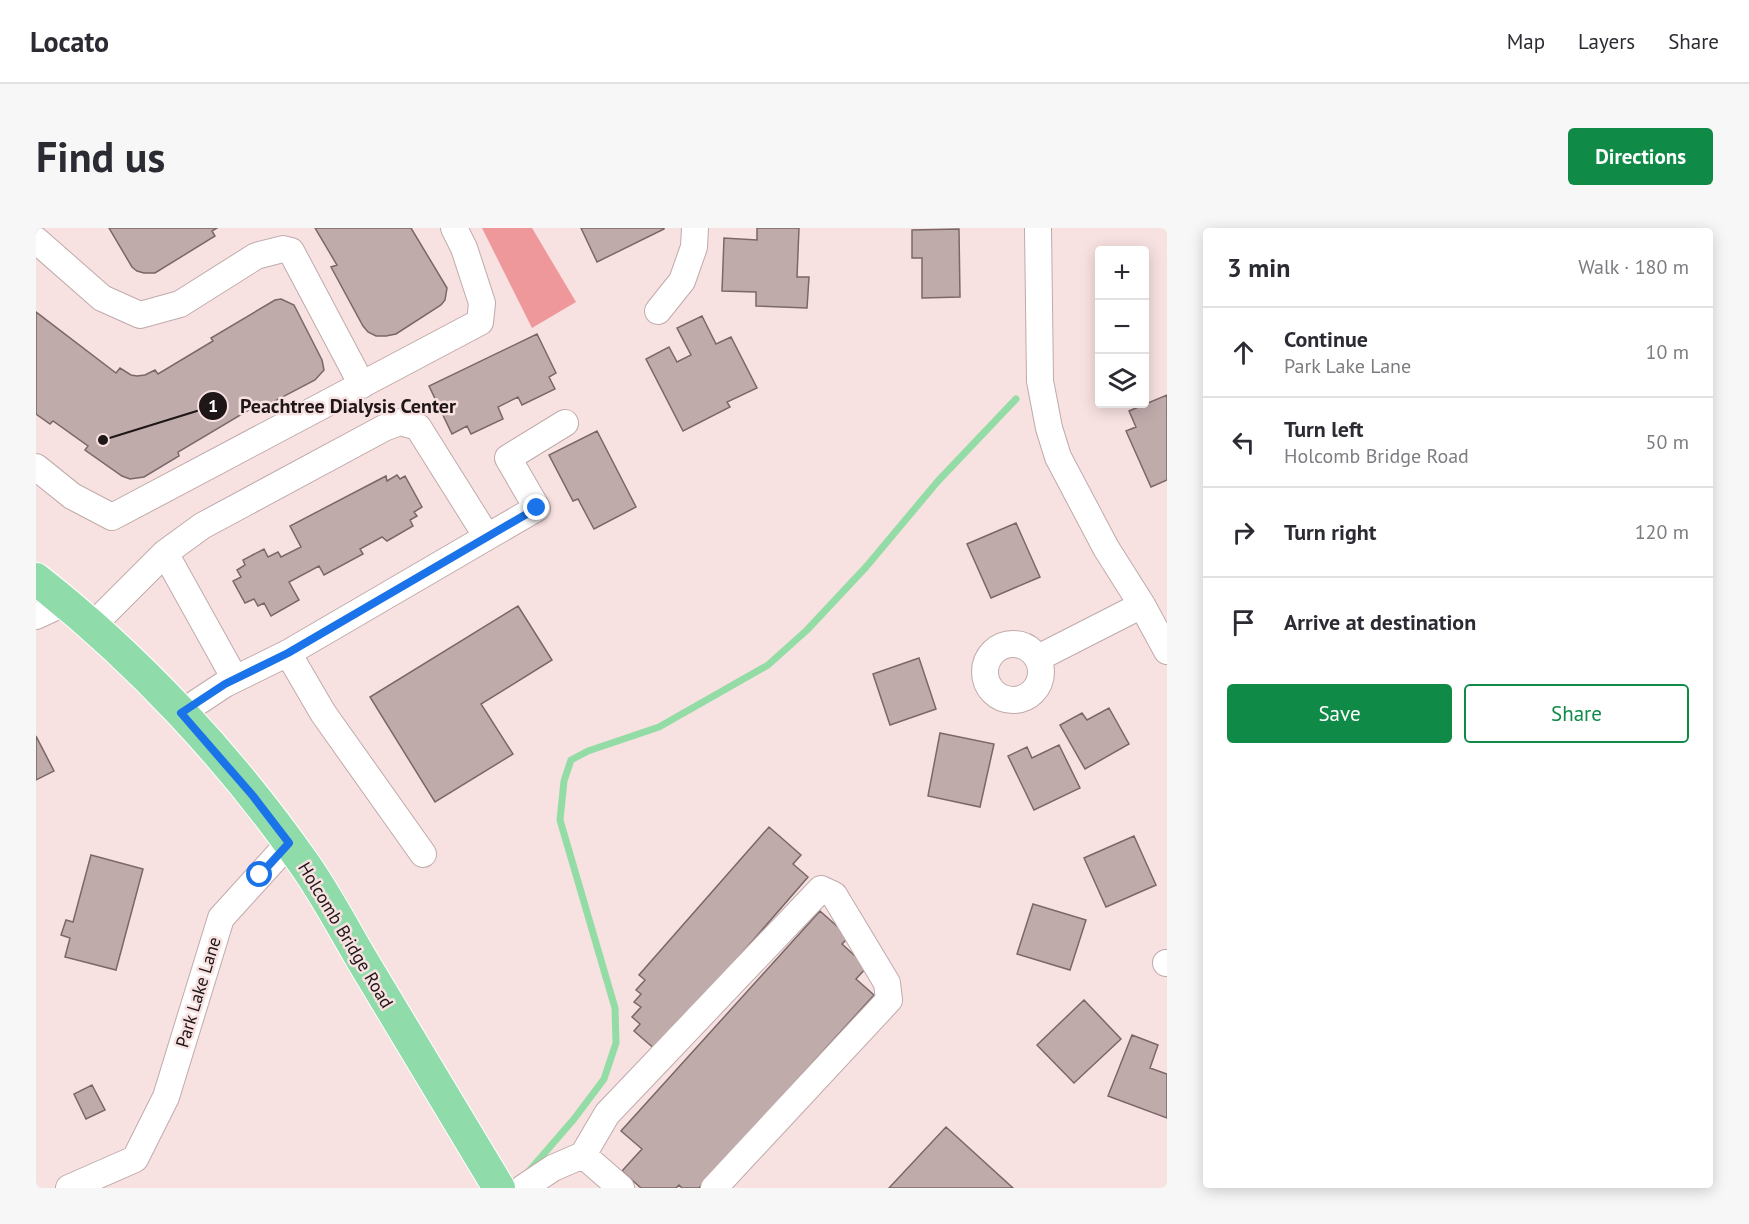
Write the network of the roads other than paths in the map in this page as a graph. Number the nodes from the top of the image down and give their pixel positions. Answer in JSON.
{"nodes":[{"id":1,"x":454,"y":228,"type":"edge"},
{"id":2,"x":695,"y":228,"type":"edge"},
{"id":3,"x":1038,"y":228,"type":"edge"},
{"id":4,"x":36,"y":240,"type":"edge"},
{"id":5,"x":658,"y":311,"type":"dead end"},
{"id":6,"x":362,"y":385,"type":"junction"},
{"id":7,"x":565,"y":423,"type":"dead end"},
{"id":8,"x":36,"y":467,"type":"edge"},
{"id":9,"x":488,"y":537,"type":"junction"},
{"id":10,"x":165,"y":554,"type":"junction"},
{"id":11,"x":36,"y":579,"type":"edge"},
{"id":12,"x":66,"y":602,"type":"junction"},
{"id":13,"x":1142,"y":605,"type":"junction"},
{"id":14,"x":36,"y":615,"type":"edge"},
{"id":15,"x":92,"y":626,"type":"junction"},
{"id":16,"x":1167,"y":651,"type":"edge"},
{"id":17,"x":288,"y":653,"type":"junction"},
{"id":18,"x":1038,"y":658,"type":"dead end"},
{"id":19,"x":236,"y":679,"type":"junction"},
{"id":20,"x":181,"y":713,"type":"junction"},
{"id":21,"x":289,"y":843,"type":"junction"},
{"id":22,"x":423,"y":854,"type":"dead end"},
{"id":23,"x":584,"y":1155,"type":"junction"},
{"id":24,"x":69,"y":1188,"type":"edge"},
{"id":25,"x":498,"y":1188,"type":"edge"},
{"id":26,"x":523,"y":1188,"type":"edge"},
{"id":27,"x":621,"y":1188,"type":"edge"},
{"id":28,"x":714,"y":1188,"type":"edge"}],
"edges":[{"from":1,"to":6,"type":"street"},
{"from":2,"to":5,"type":"street"},
{"from":3,"to":13,"type":"street"},
{"from":4,"to":6,"type":"street"},
{"from":6,"to":8,"type":"street"},
{"from":7,"to":9,"type":"street"},
{"from":9,"to":10,"type":"street"},
{"from":9,"to":17,"type":"street"},
{"from":10,"to":15,"type":"street"},
{"from":10,"to":19,"type":"street"},
{"from":11,"to":12,"type":"main road","name":"Holcomb Bridge Road"},
{"from":12,"to":14,"type":"street"},
{"from":12,"to":15,"type":"main road","name":"Holcomb Bridge Road"},
{"from":13,"to":16,"type":"street"},
{"from":13,"to":18,"type":"street"},
{"from":15,"to":20,"type":"main road","name":"Holcomb Bridge Road"},
{"from":17,"to":19,"type":"street"},
{"from":17,"to":22,"type":"street"},
{"from":19,"to":20,"type":"street"},
{"from":20,"to":21,"type":"main road","name":"Holcomb Bridge Road"},
{"from":21,"to":24,"type":"street","name":"Park Lake Lane"},
{"from":21,"to":25,"type":"main road","name":"Holcomb Bridge Road"},
{"from":23,"to":26,"type":"street"},
{"from":23,"to":27,"type":"street"},
{"from":23,"to":28,"type":"street"}]}
